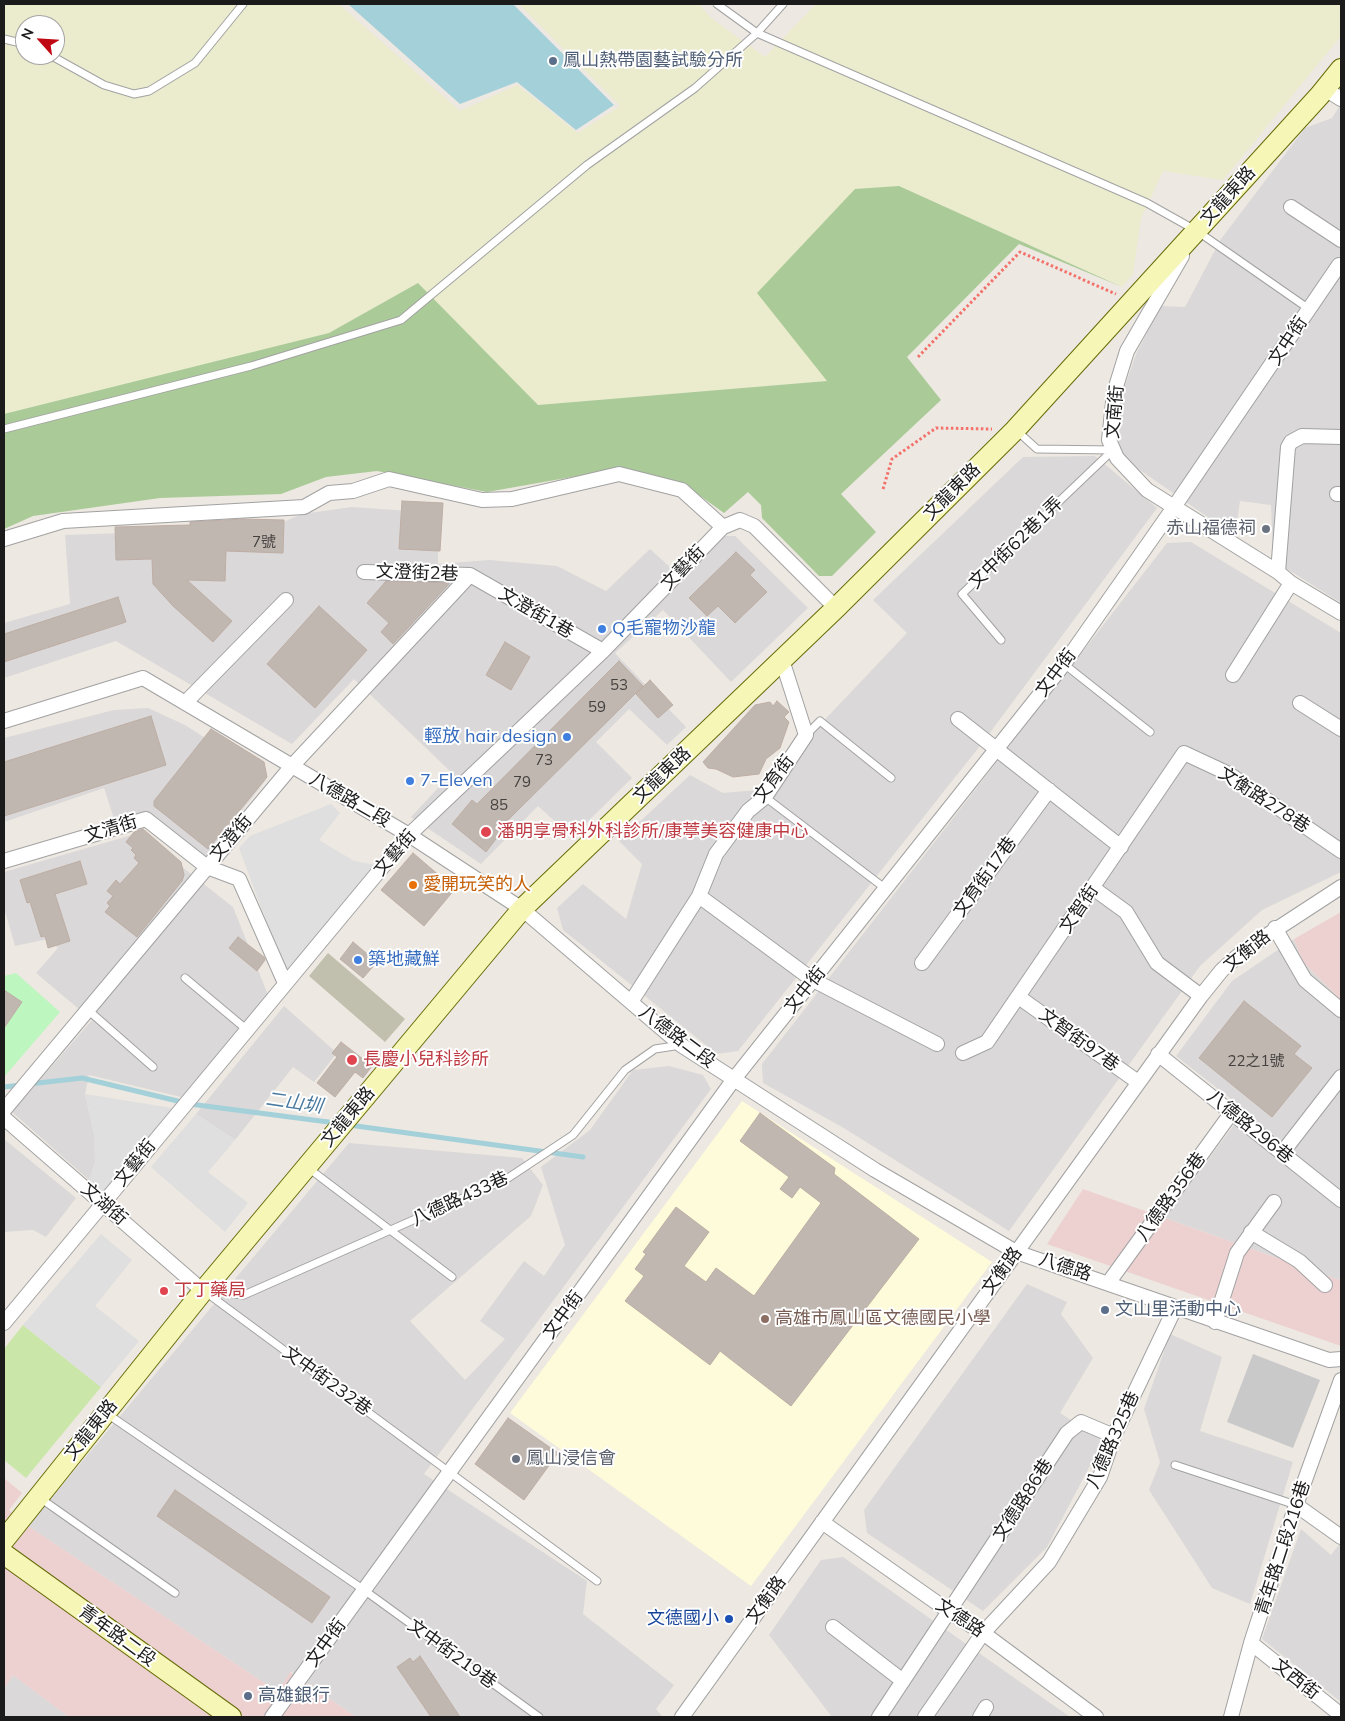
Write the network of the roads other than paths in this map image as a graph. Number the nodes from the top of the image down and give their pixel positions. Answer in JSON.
{"nodes":[{"id":1,"x":243,"y":4,"type":"edge"},
{"id":2,"x":717,"y":4,"type":"edge"},
{"id":3,"x":783,"y":4,"type":"edge"},
{"id":4,"x":757,"y":33,"type":"junction"},
{"id":5,"x":65,"y":63,"type":"edge"},
{"id":6,"x":1341,"y":69,"type":"edge"},
{"id":7,"x":1333,"y":94,"type":"edge"},
{"id":8,"x":1290,"y":207,"type":"dead end"},
{"id":9,"x":1196,"y":231,"type":"junction"},
{"id":10,"x":1341,"y":240,"type":"edge"},
{"id":11,"x":1340,"y":263,"type":"edge"},
{"id":12,"x":1309,"y":309,"type":"junction"},
{"id":13,"x":4,"y":429,"type":"edge"},
{"id":14,"x":1015,"y":430,"type":"junction"},
{"id":15,"x":1341,"y":437,"type":"edge"},
{"id":16,"x":1114,"y":450,"type":"junction"},
{"id":17,"x":1174,"y":508,"type":"junction"},
{"id":18,"x":723,"y":527,"type":"junction"},
{"id":19,"x":4,"y":539,"type":"edge"},
{"id":20,"x":364,"y":572,"type":"dead end"},
{"id":21,"x":1278,"y":572,"type":"junction"},
{"id":22,"x":470,"y":575,"type":"junction"},
{"id":23,"x":1291,"y":584,"type":"junction"},
{"id":24,"x":286,"y":600,"type":"dead end"},
{"id":25,"x":836,"y":608,"type":"junction"},
{"id":26,"x":1341,"y":613,"type":"edge"},
{"id":27,"x":1001,"y":640,"type":"dead end"},
{"id":28,"x":603,"y":652,"type":"junction"},
{"id":29,"x":782,"y":660,"type":"junction"},
{"id":30,"x":1064,"y":664,"type":"junction"},
{"id":31,"x":1233,"y":675,"type":"dead end"},
{"id":32,"x":185,"y":703,"type":"junction"},
{"id":33,"x":1300,"y":703,"type":"dead end"},
{"id":34,"x":958,"y":720,"type":"dead end"},
{"id":35,"x":4,"y":721,"type":"edge"},
{"id":36,"x":1341,"y":729,"type":"edge"},
{"id":37,"x":1150,"y":732,"type":"dead end"},
{"id":38,"x":806,"y":735,"type":"junction"},
{"id":39,"x":997,"y":749,"type":"junction"},
{"id":40,"x":1184,"y":753,"type":"joint"},
{"id":41,"x":292,"y":766,"type":"junction"},
{"id":42,"x":891,"y":778,"type":"dead end"},
{"id":43,"x":1049,"y":790,"type":"junction"},
{"id":44,"x":765,"y":796,"type":"junction"},
{"id":45,"x":409,"y":835,"type":"junction"},
{"id":46,"x":1121,"y":847,"type":"junction"},
{"id":47,"x":1341,"y":851,"type":"edge"},
{"id":48,"x":4,"y":861,"type":"edge"},
{"id":49,"x":207,"y":867,"type":"junction"},
{"id":50,"x":1341,"y":887,"type":"edge"},
{"id":51,"x":886,"y":888,"type":"junction"},
{"id":52,"x":1093,"y":888,"type":"junction"},
{"id":53,"x":698,"y":896,"type":"junction"},
{"id":54,"x":522,"y":909,"type":"junction"},
{"id":55,"x":1275,"y":928,"type":"junction"},
{"id":56,"x":922,"y":963,"type":"dead end"},
{"id":57,"x":185,"y":978,"type":"dead end"},
{"id":58,"x":813,"y":980,"type":"junction"},
{"id":59,"x":285,"y":983,"type":"junction"},
{"id":60,"x":1201,"y":996,"type":"junction"},
{"id":61,"x":1020,"y":998,"type":"junction"},
{"id":62,"x":631,"y":1002,"type":"junction"},
{"id":63,"x":88,"y":1010,"type":"junction"},
{"id":64,"x":1341,"y":1010,"type":"edge"},
{"id":65,"x":246,"y":1029,"type":"junction"},
{"id":66,"x":937,"y":1044,"type":"dead end"},
{"id":67,"x":681,"y":1045,"type":"junction"},
{"id":68,"x":963,"y":1054,"type":"dead end"},
{"id":69,"x":1158,"y":1054,"type":"junction"},
{"id":70,"x":153,"y":1067,"type":"dead end"},
{"id":71,"x":1341,"y":1077,"type":"edge"},
{"id":72,"x":734,"y":1079,"type":"junction"},
{"id":73,"x":1138,"y":1082,"type":"junction"},
{"id":74,"x":4,"y":1110,"type":"edge"},
{"id":75,"x":1232,"y":1112,"type":"junction"},
{"id":76,"x":4,"y":1118,"type":"edge"},
{"id":77,"x":1282,"y":1152,"type":"junction"},
{"id":78,"x":307,"y":1167,"type":"junction"},
{"id":79,"x":1341,"y":1200,"type":"edge"},
{"id":80,"x":1274,"y":1202,"type":"dead end"},
{"id":81,"x":103,"y":1203,"type":"junction"},
{"id":82,"x":391,"y":1230,"type":"junction"},
{"id":83,"x":1251,"y":1232,"type":"junction"},
{"id":84,"x":1016,"y":1252,"type":"junction"},
{"id":85,"x":452,"y":1276,"type":"dead end"},
{"id":86,"x":1109,"y":1282,"type":"junction"},
{"id":87,"x":1325,"y":1285,"type":"dead end"},
{"id":88,"x":204,"y":1291,"type":"junction"},
{"id":89,"x":1175,"y":1308,"type":"junction"},
{"id":90,"x":4,"y":1322,"type":"edge"},
{"id":91,"x":1215,"y":1322,"type":"junction"},
{"id":92,"x":1341,"y":1359,"type":"edge"},
{"id":93,"x":1341,"y":1380,"type":"edge"},
{"id":94,"x":106,"y":1413,"type":"junction"},
{"id":95,"x":1114,"y":1436,"type":"junction"},
{"id":96,"x":1175,"y":1465,"type":"dead end"},
{"id":97,"x":450,"y":1471,"type":"junction"},
{"id":98,"x":38,"y":1497,"type":"junction"},
{"id":99,"x":1296,"y":1505,"type":"junction"},
{"id":100,"x":822,"y":1522,"type":"junction"},
{"id":101,"x":1341,"y":1537,"type":"edge"},
{"id":102,"x":4,"y":1540,"type":"edge"},
{"id":103,"x":4,"y":1554,"type":"edge"},
{"id":104,"x":598,"y":1581,"type":"dead end"},
{"id":105,"x":364,"y":1590,"type":"junction"},
{"id":106,"x":175,"y":1593,"type":"dead end"},
{"id":107,"x":950,"y":1612,"type":"junction"},
{"id":108,"x":833,"y":1626,"type":"dead end"},
{"id":109,"x":983,"y":1633,"type":"junction"},
{"id":110,"x":1251,"y":1643,"type":"junction"},
{"id":111,"x":903,"y":1681,"type":"junction"},
{"id":112,"x":1341,"y":1715,"type":"edge"},
{"id":113,"x":1091,"y":1716,"type":"edge"},
{"id":114,"x":231,"y":1717,"type":"edge"},
{"id":115,"x":272,"y":1717,"type":"edge"},
{"id":116,"x":540,"y":1717,"type":"edge"},
{"id":117,"x":682,"y":1717,"type":"edge"},
{"id":118,"x":878,"y":1717,"type":"edge"},
{"id":119,"x":925,"y":1717,"type":"edge"},
{"id":120,"x":1231,"y":1717,"type":"edge"}],
"edges":[{"from":1,"to":5,"type":"lane"},
{"from":2,"to":4,"type":"lane"},
{"from":3,"to":4,"type":"lane"},
{"from":4,"to":9,"type":"lane"},
{"from":4,"to":13,"type":"lane"},
{"from":6,"to":7,"type":"street","name":"文龍東路"},
{"from":7,"to":9,"type":"street","name":"文龍東路"},
{"from":8,"to":10,"type":"street"},
{"from":9,"to":12,"type":"lane"},
{"from":9,"to":14,"type":"street","name":"文龍東路"},
{"from":9,"to":16,"type":"street","name":"文南街"},
{"from":11,"to":12,"type":"street","name":"文中街"},
{"from":12,"to":17,"type":"street","name":"文中街"},
{"from":14,"to":16,"type":"lane"},
{"from":14,"to":25,"type":"street","name":"文龍東路"},
{"from":15,"to":21,"type":"street"},
{"from":16,"to":17,"type":"street","name":"文南街"},
{"from":16,"to":27,"type":"lane","name":"文中街62巷1弄"},
{"from":17,"to":21,"type":"street","name":"文南街"},
{"from":17,"to":30,"type":"street","name":"文中街"},
{"from":18,"to":19,"type":"street"},
{"from":18,"to":25,"type":"street"},
{"from":18,"to":28,"type":"street","name":"文藝街"},
{"from":20,"to":22,"type":"street","name":"文澄街2巷"},
{"from":21,"to":23,"type":"street","name":"文南街"},
{"from":22,"to":28,"type":"street","name":"文澄街1巷"},
{"from":22,"to":41,"type":"street","name":"文澄街"},
{"from":23,"to":26,"type":"street","name":"文南街"},
{"from":23,"to":31,"type":"street"},
{"from":24,"to":32,"type":"street"},
{"from":25,"to":29,"type":"street","name":"文龍東路"},
{"from":28,"to":45,"type":"street","name":"文藝街"},
{"from":29,"to":38,"type":"street"},
{"from":29,"to":54,"type":"street","name":"文龍東路"},
{"from":30,"to":37,"type":"lane"},
{"from":30,"to":39,"type":"street","name":"文中街"},
{"from":32,"to":35,"type":"street","name":"八德路二段"},
{"from":32,"to":41,"type":"street","name":"八德路二段"},
{"from":33,"to":36,"type":"street"},
{"from":34,"to":39,"type":"street"},
{"from":38,"to":42,"type":"lane"},
{"from":38,"to":44,"type":"street","name":"文育街"},
{"from":39,"to":43,"type":"street"},
{"from":39,"to":51,"type":"street","name":"文中街"},
{"from":40,"to":46,"type":"street","name":"文智街"},
{"from":40,"to":47,"type":"street","name":"文衡路278巷"},
{"from":41,"to":45,"type":"street","name":"八德路二段"},
{"from":41,"to":49,"type":"street","name":"文澄街"},
{"from":43,"to":46,"type":"street"},
{"from":43,"to":56,"type":"street","name":"文育街17巷"},
{"from":44,"to":51,"type":"lane"},
{"from":44,"to":53,"type":"street","name":"文育街"},
{"from":45,"to":54,"type":"street","name":"八德路二段"},
{"from":45,"to":59,"type":"street","name":"文藝街"},
{"from":46,"to":52,"type":"street","name":"文智街"},
{"from":48,"to":49,"type":"street","name":"文清街"},
{"from":49,"to":59,"type":"street","name":"文清街"},
{"from":49,"to":63,"type":"street","name":"文澄街"},
{"from":50,"to":55,"type":"street","name":"文衡路"},
{"from":51,"to":58,"type":"street","name":"文中街"},
{"from":52,"to":60,"type":"street"},
{"from":52,"to":61,"type":"street","name":"文智街"},
{"from":53,"to":58,"type":"street"},
{"from":53,"to":62,"type":"street","name":"文育街"},
{"from":54,"to":62,"type":"street","name":"八德路二段"},
{"from":54,"to":78,"type":"street","name":"文龍東路"},
{"from":55,"to":60,"type":"street","name":"文衡路"},
{"from":55,"to":64,"type":"street"},
{"from":57,"to":65,"type":"lane"},
{"from":58,"to":66,"type":"street"},
{"from":58,"to":72,"type":"street","name":"文中街"},
{"from":59,"to":65,"type":"street","name":"文藝街"},
{"from":60,"to":69,"type":"street","name":"文衡路"},
{"from":61,"to":68,"type":"street","name":"文智街"},
{"from":61,"to":73,"type":"street","name":"文智街97巷"},
{"from":62,"to":67,"type":"street","name":"八德路二段"},
{"from":63,"to":70,"type":"lane"},
{"from":63,"to":74,"type":"street","name":"文澄街"},
{"from":65,"to":81,"type":"street","name":"文藝街"},
{"from":67,"to":72,"type":"street","name":"八德路二段"},
{"from":67,"to":82,"type":"lane","name":"八德路433巷"},
{"from":69,"to":73,"type":"street","name":"文衡路"},
{"from":69,"to":75,"type":"street","name":"八德路296巷"},
{"from":71,"to":77,"type":"street"},
{"from":72,"to":84,"type":"street","name":"八德路"},
{"from":72,"to":97,"type":"street","name":"文中街"},
{"from":73,"to":84,"type":"street","name":"文衡路"},
{"from":75,"to":77,"type":"street","name":"八德路296巷"},
{"from":75,"to":86,"type":"street","name":"八德路356巷"},
{"from":76,"to":81,"type":"street","name":"文湖街"},
{"from":77,"to":79,"type":"street","name":"八德路296巷"},
{"from":78,"to":82,"type":"lane"},
{"from":78,"to":88,"type":"street","name":"文龍東路"},
{"from":80,"to":83,"type":"street"},
{"from":81,"to":88,"type":"street","name":"文湖街"},
{"from":81,"to":90,"type":"street","name":"文藝街"},
{"from":82,"to":85,"type":"lane"},
{"from":82,"to":88,"type":"lane","name":"八德路433巷"},
{"from":83,"to":87,"type":"street"},
{"from":83,"to":91,"type":"street"},
{"from":84,"to":86,"type":"street","name":"八德路"},
{"from":84,"to":100,"type":"street","name":"文衡路"},
{"from":86,"to":89,"type":"street","name":"八德路"},
{"from":88,"to":94,"type":"street","name":"文龍東路"},
{"from":88,"to":97,"type":"lane","name":"文中街232巷"},
{"from":89,"to":91,"type":"street","name":"八德路"},
{"from":89,"to":95,"type":"street","name":"八德路325巷"},
{"from":91,"to":92,"type":"street","name":"八德路"},
{"from":93,"to":99,"type":"street","name":"青年路二段216巷"},
{"from":94,"to":98,"type":"street","name":"文龍東路"},
{"from":94,"to":105,"type":"lane","name":"文中街219巷"},
{"from":95,"to":107,"type":"street","name":"文德路86巷"},
{"from":95,"to":109,"type":"street","name":"八德路325巷"},
{"from":96,"to":99,"type":"lane"},
{"from":97,"to":104,"type":"lane","name":"文中街232巷"},
{"from":97,"to":105,"type":"street","name":"文中街"},
{"from":98,"to":102,"type":"street","name":"文龍東路"},
{"from":98,"to":106,"type":"lane"},
{"from":99,"to":101,"type":"street"},
{"from":99,"to":110,"type":"street","name":"青年路二段216巷"},
{"from":100,"to":107,"type":"street","name":"文德路"},
{"from":100,"to":117,"type":"street","name":"文衡路"},
{"from":103,"to":114,"type":"street","name":"青年路二段"},
{"from":105,"to":115,"type":"street","name":"文中街"},
{"from":105,"to":116,"type":"lane","name":"文中街219巷"},
{"from":107,"to":109,"type":"street","name":"文德路"},
{"from":107,"to":111,"type":"street"},
{"from":108,"to":111,"type":"street"},
{"from":109,"to":113,"type":"street","name":"文德路"},
{"from":109,"to":119,"type":"street","name":"八德路325巷"},
{"from":110,"to":112,"type":"street","name":"文西街"},
{"from":110,"to":120,"type":"street","name":"青年路二段216巷"},
{"from":111,"to":118,"type":"street"}]}
